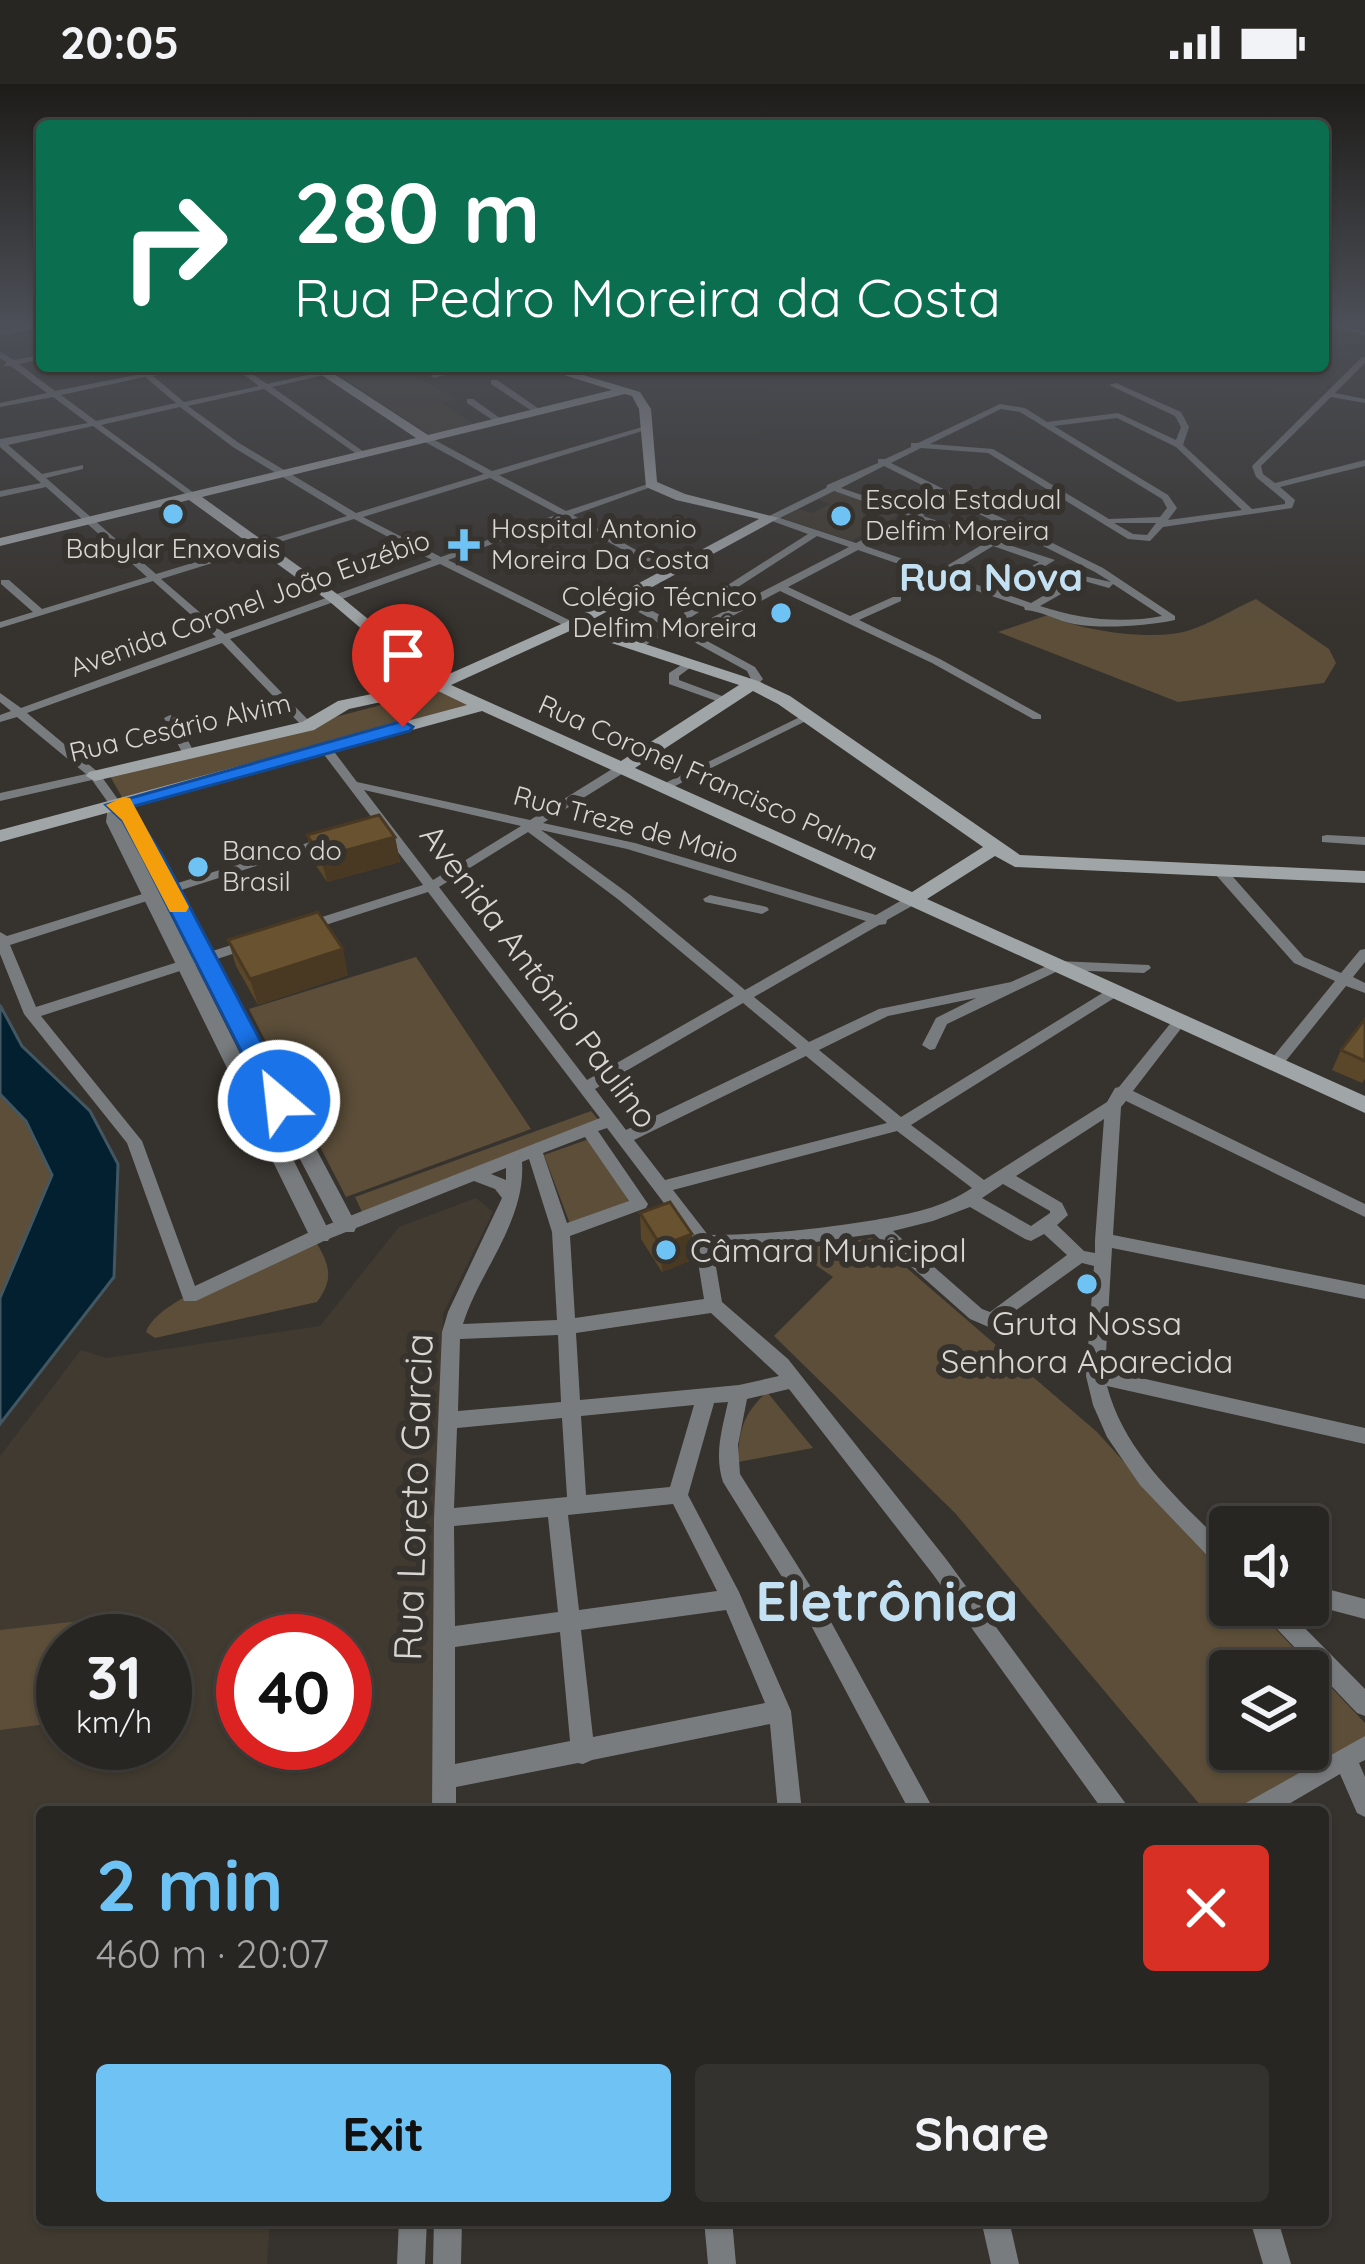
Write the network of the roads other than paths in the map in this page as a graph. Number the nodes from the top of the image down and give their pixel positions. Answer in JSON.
{"nodes":[{"id":1,"x":94,"y":424,"type":"joint"},
{"id":2,"x":208,"y":424,"type":"edge"},
{"id":3,"x":319,"y":424,"type":"edge"},
{"id":4,"x":403,"y":424,"type":"edge"},
{"id":5,"x":492,"y":424,"type":"edge"},
{"id":6,"x":645,"y":424,"type":"edge"},
{"id":7,"x":961,"y":424,"type":"edge"},
{"id":8,"x":970,"y":424,"type":"edge"},
{"id":9,"x":1048,"y":424,"type":"edge"},
{"id":10,"x":1131,"y":424,"type":"edge"},
{"id":11,"x":1183,"y":424,"type":"edge"},
{"id":12,"x":1299,"y":424,"type":"edge"},
{"id":13,"x":646,"y":427,"type":"junction"},
{"id":14,"x":426,"y":439,"type":"junction"},
{"id":15,"x":1,"y":443,"type":"edge"},
{"id":16,"x":914,"y":445,"type":"junction"},
{"id":17,"x":1179,"y":446,"type":"junction"},
{"id":18,"x":990,"y":451,"type":"junction"},
{"id":19,"x":362,"y":454,"type":"junction"},
{"id":20,"x":881,"y":461,"type":"junction"},
{"id":21,"x":22,"y":462,"type":"junction"},
{"id":22,"x":1365,"y":463,"type":"edge"},
{"id":23,"x":0,"y":467,"type":"edge"},
{"id":24,"x":80,"y":467,"type":"dead end"},
{"id":25,"x":278,"y":473,"type":"junction"},
{"id":26,"x":490,"y":475,"type":"junction"},
{"id":27,"x":44,"y":481,"type":"junction"},
{"id":28,"x":651,"y":484,"type":"junction"},
{"id":29,"x":830,"y":487,"type":"junction"},
{"id":30,"x":1270,"y":487,"type":"junction"},
{"id":31,"x":0,"y":494,"type":"edge"},
{"id":32,"x":190,"y":495,"type":"junction"},
{"id":33,"x":951,"y":498,"type":"junction"},
{"id":34,"x":1248,"y":510,"type":"junction"},
{"id":35,"x":566,"y":515,"type":"junction"},
{"id":36,"x":914,"y":515,"type":"junction"},
{"id":37,"x":355,"y":516,"type":"junction"},
{"id":38,"x":772,"y":518,"type":"junction"},
{"id":39,"x":88,"y":520,"type":"junction"},
{"id":40,"x":1161,"y":522,"type":"junction"},
{"id":41,"x":1016,"y":530,"type":"junction"},
{"id":42,"x":816,"y":533,"type":"junction"},
{"id":43,"x":0,"y":542,"type":"edge"},
{"id":44,"x":993,"y":542,"type":"junction"},
{"id":45,"x":260,"y":544,"type":"junction"},
{"id":46,"x":854,"y":546,"type":"junction"},
{"id":47,"x":1061,"y":554,"type":"junction"},
{"id":48,"x":443,"y":560,"type":"junction"},
{"id":49,"x":1048,"y":562,"type":"junction"},
{"id":50,"x":669,"y":571,"type":"junction"},
{"id":51,"x":938,"y":575,"type":"junction"},
{"id":52,"x":154,"y":577,"type":"junction"},
{"id":53,"x":5,"y":582,"type":"dead end"},
{"id":54,"x":779,"y":586,"type":"junction"},
{"id":55,"x":1137,"y":593,"type":"junction"},
{"id":56,"x":992,"y":594,"type":"junction"},
{"id":57,"x":619,"y":597,"type":"junction"},
{"id":58,"x":335,"y":599,"type":"junction"},
{"id":59,"x":897,"y":599,"type":"dead end"},
{"id":60,"x":1030,"y":608,"type":"junction"},
{"id":61,"x":39,"y":612,"type":"junction"},
{"id":62,"x":850,"y":620,"type":"junction"},
{"id":63,"x":0,"y":625,"type":"edge"},
{"id":64,"x":571,"y":625,"type":"junction"},
{"id":65,"x":674,"y":625,"type":"junction"},
{"id":66,"x":691,"y":633,"type":"junction"},
{"id":67,"x":224,"y":639,"type":"junction"},
{"id":68,"x":636,"y":646,"type":"junction"},
{"id":69,"x":690,"y":664,"type":"junction"},
{"id":70,"x":752,"y":684,"type":"junction"},
{"id":71,"x":439,"y":685,"type":"junction"},
{"id":72,"x":0,"y":696,"type":"edge"},
{"id":73,"x":726,"y":701,"type":"junction"},
{"id":74,"x":481,"y":706,"type":"junction"},
{"id":75,"x":19,"y":712,"type":"junction"},
{"id":76,"x":809,"y":716,"type":"junction"},
{"id":77,"x":1037,"y":717,"type":"dead end"},
{"id":78,"x":170,"y":718,"type":"dead end"},
{"id":79,"x":0,"y":719,"type":"edge"},
{"id":80,"x":308,"y":726,"type":"junction"},
{"id":81,"x":325,"y":748,"type":"junction"},
{"id":82,"x":190,"y":754,"type":"junction"},
{"id":83,"x":622,"y":770,"type":"junction"},
{"id":84,"x":95,"y":776,"type":"junction"},
{"id":85,"x":356,"y":785,"type":"junction"},
{"id":86,"x":665,"y":786,"type":"junction"},
{"id":87,"x":0,"y":797,"type":"edge"},
{"id":88,"x":116,"y":805,"type":"junction"},
{"id":89,"x":386,"y":823,"type":"junction"},
{"id":90,"x":533,"y":826,"type":"junction"},
{"id":91,"x":364,"y":830,"type":"edge"},
{"id":92,"x":1,"y":836,"type":"edge"},
{"id":93,"x":343,"y":837,"type":"edge"},
{"id":94,"x":1327,"y":839,"type":"dead end"},
{"id":95,"x":1365,"y":841,"type":"edge"},
{"id":96,"x":993,"y":848,"type":"junction"},
{"id":97,"x":1221,"y":872,"type":"junction"},
{"id":98,"x":1365,"y":877,"type":"edge"},
{"id":99,"x":432,"y":886,"type":"junction"},
{"id":100,"x":781,"y":892,"type":"junction"},
{"id":101,"x":160,"y":894,"type":"junction"},
{"id":102,"x":710,"y":899,"type":"dead end"},
{"id":103,"x":914,"y":899,"type":"junction"},
{"id":104,"x":762,"y":910,"type":"junction"},
{"id":105,"x":881,"y":921,"type":"junction"},
{"id":106,"x":750,"y":927,"type":"dead end"},
{"id":107,"x":289,"y":932,"type":"edge"},
{"id":108,"x":267,"y":938,"type":"edge"},
{"id":109,"x":0,"y":939,"type":"edge"},
{"id":110,"x":1365,"y":953,"type":"edge"},
{"id":111,"x":193,"y":961,"type":"junction"},
{"id":112,"x":1058,"y":965,"type":"junction"},
{"id":113,"x":1144,"y":968,"type":"dead end"},
{"id":114,"x":1343,"y":979,"type":"junction"},
{"id":115,"x":1015,"y":986,"type":"junction"},
{"id":116,"x":1365,"y":988,"type":"edge"},
{"id":117,"x":1114,"y":992,"type":"junction"},
{"id":118,"x":746,"y":998,"type":"junction"},
{"id":119,"x":920,"y":1005,"type":"junction"},
{"id":120,"x":31,"y":1014,"type":"junction"},
{"id":121,"x":234,"y":1018,"type":"junction"},
{"id":122,"x":941,"y":1022,"type":"junction"},
{"id":123,"x":1180,"y":1022,"type":"junction"},
{"id":124,"x":214,"y":1025,"type":"junction"},
{"id":125,"x":931,"y":1045,"type":"dead end"},
{"id":126,"x":808,"y":1046,"type":"junction"},
{"id":127,"x":1276,"y":1063,"type":"junction"},
{"id":128,"x":585,"y":1088,"type":"junction"},
{"id":129,"x":1117,"y":1099,"type":"junction"},
{"id":130,"x":1365,"y":1105,"type":"edge"},
{"id":131,"x":611,"y":1120,"type":"junction"},
{"id":132,"x":900,"y":1125,"type":"junction"},
{"id":133,"x":589,"y":1131,"type":"junction"},
{"id":134,"x":625,"y":1137,"type":"junction"},
{"id":135,"x":525,"y":1156,"type":"junction"},
{"id":136,"x":474,"y":1174,"type":"junction"},
{"id":137,"x":1003,"y":1176,"type":"junction"},
{"id":138,"x":661,"y":1187,"type":"junction"},
{"id":139,"x":978,"y":1194,"type":"junction"},
{"id":140,"x":511,"y":1197,"type":"junction"},
{"id":141,"x":1365,"y":1211,"type":"edge"},
{"id":142,"x":346,"y":1226,"type":"junction"},
{"id":143,"x":876,"y":1226,"type":"junction"},
{"id":144,"x":1046,"y":1226,"type":"junction"},
{"id":145,"x":561,"y":1232,"type":"junction"},
{"id":146,"x":320,"y":1234,"type":"junction"},
{"id":147,"x":1103,"y":1240,"type":"junction"},
{"id":148,"x":703,"y":1242,"type":"junction"},
{"id":149,"x":1079,"y":1256,"type":"junction"},
{"id":150,"x":1100,"y":1261,"type":"junction"},
{"id":151,"x":1365,"y":1292,"type":"edge"},
{"id":152,"x":713,"y":1305,"type":"junction"},
{"id":153,"x":564,"y":1327,"type":"junction"},
{"id":154,"x":451,"y":1332,"type":"junction"},
{"id":155,"x":1095,"y":1376,"type":"junction"},
{"id":156,"x":793,"y":1380,"type":"junction"},
{"id":157,"x":740,"y":1393,"type":"junction"},
{"id":158,"x":706,"y":1396,"type":"junction"},
{"id":159,"x":570,"y":1410,"type":"junction"},
{"id":160,"x":451,"y":1420,"type":"junction"},
{"id":161,"x":1365,"y":1436,"type":"edge"},
{"id":162,"x":678,"y":1495,"type":"junction"},
{"id":163,"x":567,"y":1504,"type":"junction"},
{"id":164,"x":444,"y":1518,"type":"junction"},
{"id":165,"x":1209,"y":1542,"type":"edge"},
{"id":166,"x":732,"y":1599,"type":"junction"},
{"id":167,"x":1329,"y":1600,"type":"edge"},
{"id":168,"x":1365,"y":1609,"type":"edge"},
{"id":169,"x":567,"y":1622,"type":"junction"},
{"id":170,"x":1288,"y":1626,"type":"edge"},
{"id":171,"x":444,"y":1638,"type":"junction"},
{"id":172,"x":1365,"y":1705,"type":"edge"},
{"id":173,"x":781,"y":1711,"type":"junction"},
{"id":174,"x":583,"y":1753,"type":"junction"},
{"id":175,"x":1356,"y":1754,"type":"edge"},
{"id":176,"x":444,"y":1778,"type":"junction"},
{"id":177,"x":1365,"y":1805,"type":"edge"},
{"id":178,"x":445,"y":1806,"type":"edge"},
{"id":179,"x":789,"y":1806,"type":"edge"},
{"id":180,"x":920,"y":1806,"type":"edge"},
{"id":181,"x":1114,"y":1806,"type":"edge"},
{"id":182,"x":1263,"y":1806,"type":"edge"},
{"id":183,"x":413,"y":2226,"type":"edge"},
{"id":184,"x":448,"y":2226,"type":"edge"},
{"id":185,"x":719,"y":2226,"type":"edge"},
{"id":186,"x":996,"y":2226,"type":"edge"},
{"id":187,"x":1266,"y":2226,"type":"edge"},
{"id":188,"x":411,"y":2264,"type":"edge"},
{"id":189,"x":447,"y":2264,"type":"edge"},
{"id":190,"x":722,"y":2264,"type":"edge"},
{"id":191,"x":1005,"y":2264,"type":"edge"},
{"id":192,"x":1277,"y":2264,"type":"edge"}],
"edges":[{"from":1,"to":15,"type":"street"},
{"from":1,"to":32,"type":"street"},
{"from":2,"to":25,"type":"street"},
{"from":3,"to":19,"type":"street"},
{"from":4,"to":14,"type":"main road"},
{"from":5,"to":14,"type":"main road"},
{"from":6,"to":13,"type":"main road"},
{"from":7,"to":16,"type":"street"},
{"from":8,"to":18,"type":"street"},
{"from":9,"to":40,"type":"street"},
{"from":10,"to":17,"type":"street"},
{"from":11,"to":17,"type":"street"},
{"from":12,"to":30,"type":"street"},
{"from":13,"to":26,"type":"street"},
{"from":13,"to":28,"type":"main road"},
{"from":14,"to":19,"type":"main road"},
{"from":14,"to":26,"type":"street"},
{"from":15,"to":21,"type":"street"},
{"from":16,"to":18,"type":"street"},
{"from":16,"to":20,"type":"street"},
{"from":17,"to":34,"type":"street"},
{"from":18,"to":40,"type":"street"},
{"from":19,"to":25,"type":"main road"},
{"from":20,"to":29,"type":"street"},
{"from":20,"to":33,"type":"street"},
{"from":21,"to":23,"type":"street"},
{"from":21,"to":27,"type":"street"},
{"from":22,"to":30,"type":"street"},
{"from":24,"to":27,"type":"street"},
{"from":25,"to":32,"type":"main road"},
{"from":25,"to":37,"type":"street"},
{"from":26,"to":35,"type":"street"},
{"from":26,"to":37,"type":"street"},
{"from":27,"to":31,"type":"street"},
{"from":27,"to":39,"type":"street"},
{"from":28,"to":35,"type":"street","name":"Avenida Coronel João Euzébio"},
{"from":28,"to":38,"type":"main road"},
{"from":29,"to":36,"type":"street"},
{"from":29,"to":38,"type":"street"},
{"from":30,"to":34,"type":"street"},
{"from":32,"to":39,"type":"main road"},
{"from":32,"to":45,"type":"main road","name":"Rua Coronel Francisco Palma"},
{"from":33,"to":36,"type":"street"},
{"from":33,"to":41,"type":"street"},
{"from":34,"to":40,"type":"street"},
{"from":35,"to":48,"type":"street","name":"Avenida Coronel João Euzébio"},
{"from":35,"to":50,"type":"street"},
{"from":36,"to":44,"type":"street"},
{"from":36,"to":46,"type":"street"},
{"from":37,"to":45,"type":"street"},
{"from":37,"to":48,"type":"street"},
{"from":38,"to":42,"type":"street"},
{"from":38,"to":50,"type":"main road","name":"Rua Cesário Alvim"},
{"from":39,"to":43,"type":"main road"},
{"from":39,"to":52,"type":"street"},
{"from":41,"to":44,"type":"street"},
{"from":41,"to":47,"type":"street"},
{"from":42,"to":46,"type":"street"},
{"from":42,"to":65,"type":"street"},
{"from":44,"to":49,"type":"street"},
{"from":44,"to":51,"type":"street"},
{"from":45,"to":52,"type":"street"},
{"from":45,"to":58,"type":"main road","name":"Rua Coronel Francisco Palma"},
{"from":46,"to":51,"type":"street"},
{"from":46,"to":54,"type":"street"},
{"from":47,"to":49,"type":"street"},
{"from":47,"to":55,"type":"street"},
{"from":48,"to":58,"type":"street","name":"Avenida Coronel João Euzébio"},
{"from":48,"to":64,"type":"street"},
{"from":49,"to":56,"type":"street"},
{"from":50,"to":57,"type":"main road","name":"Rua Cesário Alvim"},
{"from":51,"to":56,"type":"street"},
{"from":52,"to":61,"type":"street"},
{"from":52,"to":67,"type":"street"},
{"from":53,"to":61,"type":"street"},
{"from":54,"to":62,"type":"street"},
{"from":54,"to":66,"type":"street"},
{"from":55,"to":60,"type":"street"},
{"from":55,"to":60,"type":"street"},
{"from":56,"to":60,"type":"street"},
{"from":57,"to":64,"type":"main road","name":"Rua Cesário Alvim"},
{"from":57,"to":65,"type":"street"},
{"from":58,"to":67,"type":"street","name":"Avenida Coronel João Euzébio"},
{"from":58,"to":71,"type":"main road","name":"Rua Coronel Francisco Palma"},
{"from":59,"to":62,"type":"street"},
{"from":61,"to":63,"type":"street"},
{"from":62,"to":77,"type":"street"},
{"from":64,"to":68,"type":"main road"},
{"from":64,"to":71,"type":"main road","name":"Rua Cesário Alvim"},
{"from":65,"to":66,"type":"street"},
{"from":65,"to":68,"type":"street"},
{"from":66,"to":70,"type":"street"},
{"from":67,"to":75,"type":"street","name":"Avenida Coronel João Euzébio"},
{"from":67,"to":80,"type":"street"},
{"from":68,"to":69,"type":"main road"},
{"from":69,"to":70,"type":"main road"},
{"from":69,"to":73,"type":"street"},
{"from":70,"to":73,"type":"main road"},
{"from":70,"to":76,"type":"main road"},
{"from":71,"to":74,"type":"main road","name":"Rua Coronel Francisco Palma"},
{"from":71,"to":80,"type":"main road","name":"Rua Cesário Alvim"},
{"from":72,"to":75,"type":"street"},
{"from":73,"to":83,"type":"main road"},
{"from":74,"to":81,"type":"main road"},
{"from":74,"to":83,"type":"main road","name":"Rua Coronel Francisco Palma"},
{"from":75,"to":79,"type":"street","name":"Avenida Coronel João Euzébio"},
{"from":75,"to":84,"type":"street"},
{"from":76,"to":86,"type":"street"},
{"from":76,"to":96,"type":"main road"},
{"from":78,"to":82,"type":"street"},
{"from":80,"to":82,"type":"main road","name":"Rua Cesário Alvim"},
{"from":81,"to":85,"type":"street","name":"Avenida Antônio Paulino"},
{"from":81,"to":88,"type":"main road"},
{"from":82,"to":84,"type":"main road","name":"Rua Cesário Alvim"},
{"from":83,"to":86,"type":"main road","name":"Rua Coronel Francisco Palma"},
{"from":83,"to":90,"type":"street"},
{"from":84,"to":87,"type":"street","name":"Rua Cesário Alvim"},
{"from":84,"to":88,"type":"street"},
{"from":85,"to":89,"type":"street","name":"Avenida Antônio Paulino"},
{"from":85,"to":90,"type":"street","name":"Rua Treze de Maio"},
{"from":86,"to":103,"type":"main road","name":"Rua Coronel Francisco Palma"},
{"from":88,"to":92,"type":"main road"},
{"from":88,"to":101,"type":"street"},
{"from":89,"to":91,"type":"street"},
{"from":89,"to":99,"type":"street","name":"Avenida Antônio Paulino"},
{"from":90,"to":99,"type":"street"},
{"from":90,"to":100,"type":"street","name":"Rua Treze de Maio"},
{"from":90,"to":118,"type":"street"},
{"from":93,"to":101,"type":"street"},
{"from":94,"to":95,"type":"street"},
{"from":96,"to":97,"type":"main road"},
{"from":96,"to":103,"type":"main road"},
{"from":97,"to":98,"type":"main road"},
{"from":97,"to":114,"type":"street"},
{"from":99,"to":107,"type":"street"},
{"from":99,"to":128,"type":"street","name":"Avenida Antônio Paulino"},
{"from":100,"to":104,"type":"street"},
{"from":100,"to":105,"type":"street","name":"Rua Treze de Maio"},
{"from":101,"to":109,"type":"street"},
{"from":101,"to":111,"type":"street"},
{"from":102,"to":104,"type":"street"},
{"from":103,"to":105,"type":"street"},
{"from":103,"to":112,"type":"main road","name":"Rua Coronel Francisco Palma"},
{"from":104,"to":106,"type":"street"},
{"from":105,"to":118,"type":"street"},
{"from":108,"to":111,"type":"street"},
{"from":109,"to":120,"type":"street"},
{"from":110,"to":114,"type":"street"},
{"from":111,"to":120,"type":"street"},
{"from":111,"to":121,"type":"street"},
{"from":111,"to":124,"type":"street"},
{"from":112,"to":113,"type":"street"},
{"from":112,"to":115,"type":"street"},
{"from":112,"to":117,"type":"main road","name":"Rua Coronel Francisco Palma"},
{"from":114,"to":116,"type":"street"},
{"from":114,"to":127,"type":"street"},
{"from":115,"to":119,"type":"street"},
{"from":115,"to":122,"type":"street"},
{"from":117,"to":123,"type":"main road","name":"Rua Coronel Francisco Palma"},
{"from":117,"to":132,"type":"street"},
{"from":118,"to":126,"type":"street"},
{"from":118,"to":128,"type":"street"},
{"from":119,"to":122,"type":"street"},
{"from":119,"to":126,"type":"street"},
{"from":120,"to":146,"type":"street"},
{"from":121,"to":124,"type":"street"},
{"from":121,"to":142,"type":"street"},
{"from":122,"to":125,"type":"street"},
{"from":123,"to":127,"type":"main road","name":"Rua Coronel Francisco Palma"},
{"from":123,"to":129,"type":"street"},
{"from":124,"to":146,"type":"street"},
{"from":126,"to":132,"type":"street"},
{"from":126,"to":134,"type":"street"},
{"from":127,"to":130,"type":"main road","name":"Rua Coronel Francisco Palma"},
{"from":128,"to":131,"type":"street","name":"Avenida Antônio Paulino"},
{"from":129,"to":137,"type":"street"},
{"from":129,"to":141,"type":"street"},
{"from":129,"to":147,"type":"street"},
{"from":131,"to":133,"type":"street"},
{"from":131,"to":134,"type":"street","name":"Avenida Antônio Paulino"},
{"from":132,"to":138,"type":"street"},
{"from":132,"to":139,"type":"street"},
{"from":133,"to":135,"type":"street"},
{"from":133,"to":145,"type":"street"},
{"from":134,"to":138,"type":"street","name":"Avenida Antônio Paulino"},
{"from":135,"to":136,"type":"street"},
{"from":135,"to":140,"type":"street","name":"Rua Loreto Garcia"},
{"from":135,"to":145,"type":"street"},
{"from":136,"to":140,"type":"street"},
{"from":136,"to":142,"type":"street"},
{"from":137,"to":139,"type":"street"},
{"from":137,"to":144,"type":"street"},
{"from":138,"to":148,"type":"street","name":"Avenida Antônio Paulino"},
{"from":139,"to":143,"type":"street"},
{"from":139,"to":144,"type":"street"},
{"from":140,"to":154,"type":"street","name":"Rua Loreto Garcia"},
{"from":142,"to":146,"type":"street"},
{"from":143,"to":148,"type":"street"},
{"from":143,"to":149,"type":"street"},
{"from":144,"to":149,"type":"street"},
{"from":145,"to":153,"type":"street"},
{"from":147,"to":150,"type":"street"},
{"from":147,"to":151,"type":"street"},
{"from":148,"to":152,"type":"street"},
{"from":149,"to":150,"type":"street"},
{"from":150,"to":155,"type":"street"},
{"from":152,"to":153,"type":"street"},
{"from":152,"to":156,"type":"street"},
{"from":153,"to":154,"type":"street"},
{"from":153,"to":159,"type":"street"},
{"from":154,"to":160,"type":"street","name":"Rua Loreto Garcia"},
{"from":155,"to":161,"type":"street"},
{"from":155,"to":165,"type":"street"},
{"from":156,"to":157,"type":"street"},
{"from":156,"to":181,"type":"street"},
{"from":157,"to":158,"type":"street"},
{"from":157,"to":180,"type":"street"},
{"from":158,"to":159,"type":"street"},
{"from":158,"to":162,"type":"street"},
{"from":159,"to":160,"type":"street"},
{"from":159,"to":163,"type":"street"},
{"from":160,"to":164,"type":"street","name":"Rua Loreto Garcia"},
{"from":162,"to":163,"type":"street"},
{"from":162,"to":166,"type":"street"},
{"from":163,"to":164,"type":"street"},
{"from":163,"to":169,"type":"street"},
{"from":164,"to":171,"type":"street","name":"Rua Loreto Garcia"},
{"from":166,"to":169,"type":"street"},
{"from":166,"to":173,"type":"street"},
{"from":167,"to":168,"type":"street"},
{"from":169,"to":171,"type":"street"},
{"from":169,"to":174,"type":"street"},
{"from":170,"to":172,"type":"street"},
{"from":171,"to":176,"type":"street","name":"Rua Loreto Garcia"},
{"from":173,"to":174,"type":"street"},
{"from":173,"to":179,"type":"street"},
{"from":174,"to":176,"type":"street"},
{"from":175,"to":177,"type":"street"},
{"from":175,"to":182,"type":"street"},
{"from":176,"to":178,"type":"street","name":"Rua Loreto Garcia"},
{"from":183,"to":188,"type":"street"},
{"from":184,"to":189,"type":"street"},
{"from":185,"to":190,"type":"street"},
{"from":186,"to":191,"type":"street"},
{"from":187,"to":192,"type":"street"}]}
